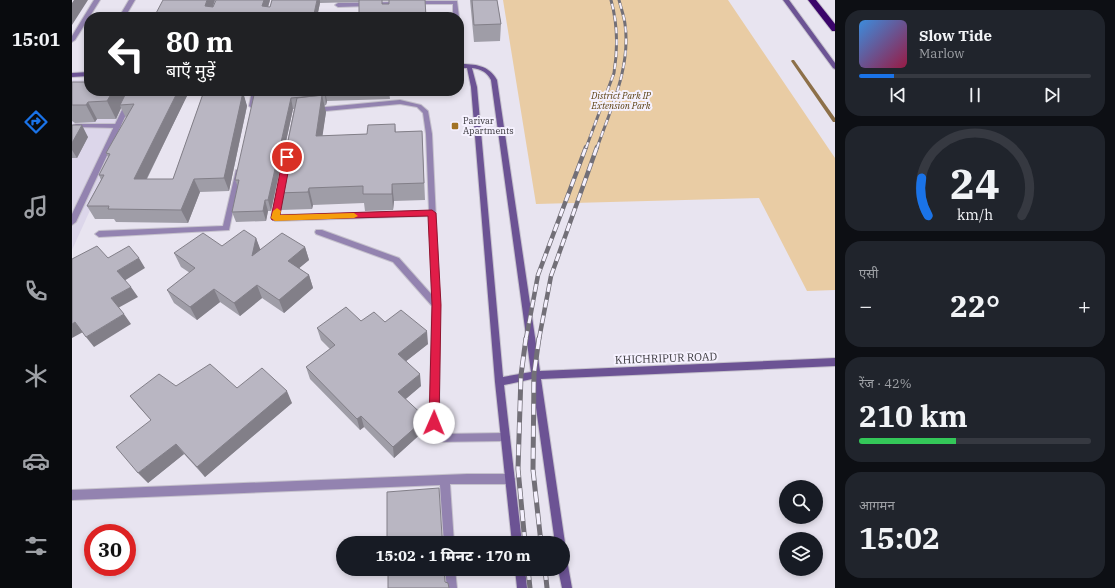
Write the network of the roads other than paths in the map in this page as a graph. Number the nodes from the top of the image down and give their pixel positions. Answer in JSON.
{"nodes":[{"id":1,"x":97,"y":0,"type":"edge"},
{"id":2,"x":132,"y":0,"type":"edge"},
{"id":3,"x":786,"y":0,"type":"edge"},
{"id":4,"x":812,"y":0,"type":"edge"},
{"id":5,"x":387,"y":4,"type":"junction"},
{"id":6,"x":402,"y":4,"type":"edge"},
{"id":7,"x":410,"y":4,"type":"edge"},
{"id":8,"x":338,"y":5,"type":"dead end"},
{"id":9,"x":387,"y":10,"type":"edge"},
{"id":10,"x":90,"y":12,"type":"edge"},
{"id":11,"x":125,"y":12,"type":"edge"},
{"id":12,"x":456,"y":12,"type":"edge"},
{"id":13,"x":84,"y":21,"type":"edge"},
{"id":14,"x":835,"y":29,"type":"edge"},
{"id":15,"x":72,"y":40,"type":"edge"},
{"id":16,"x":464,"y":66,"type":"edge"},
{"id":17,"x":469,"y":66,"type":"junction"},
{"id":18,"x":835,"y":67,"type":"edge"},
{"id":19,"x":72,"y":74,"type":"edge"},
{"id":20,"x":84,"y":74,"type":"edge"},
{"id":21,"x":132,"y":96,"type":"edge"},
{"id":22,"x":254,"y":96,"type":"edge"},
{"id":23,"x":310,"y":110,"type":"edge"},
{"id":24,"x":250,"y":114,"type":"edge"},
{"id":25,"x":76,"y":126,"type":"edge"},
{"id":26,"x":118,"y":126,"type":"junction"},
{"id":27,"x":239,"y":167,"type":"edge"},
{"id":28,"x":282,"y":180,"type":"edge"},
{"id":29,"x":432,"y":213,"type":"junction"},
{"id":30,"x":72,"y":222,"type":"edge"},
{"id":31,"x":318,"y":232,"type":"dead end"},
{"id":32,"x":99,"y":234,"type":"dead end"},
{"id":33,"x":436,"y":305,"type":"junction"},
{"id":34,"x":835,"y":362,"type":"edge"},
{"id":35,"x":535,"y":375,"type":"junction"},
{"id":36,"x":499,"y":382,"type":"junction"},
{"id":37,"x":505,"y":437,"type":"junction"},
{"id":38,"x":510,"y":479,"type":"junction"},
{"id":39,"x":445,"y":480,"type":"junction"},
{"id":40,"x":72,"y":495,"type":"edge"},
{"id":41,"x":449,"y":536,"type":"edge"},
{"id":42,"x":516,"y":536,"type":"edge"},
{"id":43,"x":559,"y":536,"type":"edge"},
{"id":44,"x":451,"y":576,"type":"edge"},
{"id":45,"x":521,"y":576,"type":"edge"},
{"id":46,"x":565,"y":576,"type":"edge"},
{"id":47,"x":452,"y":588,"type":"edge"},
{"id":48,"x":522,"y":588,"type":"edge"},
{"id":49,"x":567,"y":588,"type":"edge"}],
"edges":[{"from":1,"to":10,"type":"street"},
{"from":2,"to":11,"type":"street"},
{"from":3,"to":18,"type":"street"},
{"from":4,"to":14,"type":"highway"},
{"from":5,"to":6,"type":"street"},
{"from":5,"to":8,"type":"street"},
{"from":5,"to":9,"type":"street"},
{"from":7,"to":12,"type":"street"},
{"from":13,"to":15,"type":"street"},
{"from":16,"to":17,"type":"street"},
{"from":17,"to":35,"type":"street"},
{"from":17,"to":36,"type":"street"},
{"from":19,"to":20,"type":"street"},
{"from":21,"to":26,"type":"street"},
{"from":22,"to":24,"type":"street"},
{"from":23,"to":29,"type":"street"},
{"from":25,"to":26,"type":"street"},
{"from":26,"to":30,"type":"street"},
{"from":27,"to":32,"type":"street"},
{"from":28,"to":29,"type":"street"},
{"from":29,"to":33,"type":"street"},
{"from":31,"to":33,"type":"street"},
{"from":33,"to":37,"type":"street"},
{"from":34,"to":35,"type":"street","name":"KHICHRIPUR ROAD"},
{"from":35,"to":36,"type":"street","name":"KHICHRIPUR ROAD"},
{"from":35,"to":43,"type":"street"},
{"from":36,"to":37,"type":"street"},
{"from":37,"to":38,"type":"street"},
{"from":38,"to":39,"type":"street"},
{"from":38,"to":42,"type":"street"},
{"from":39,"to":40,"type":"street"},
{"from":39,"to":41,"type":"street"},
{"from":44,"to":47,"type":"street"},
{"from":45,"to":48,"type":"street"},
{"from":46,"to":49,"type":"street"}]}
